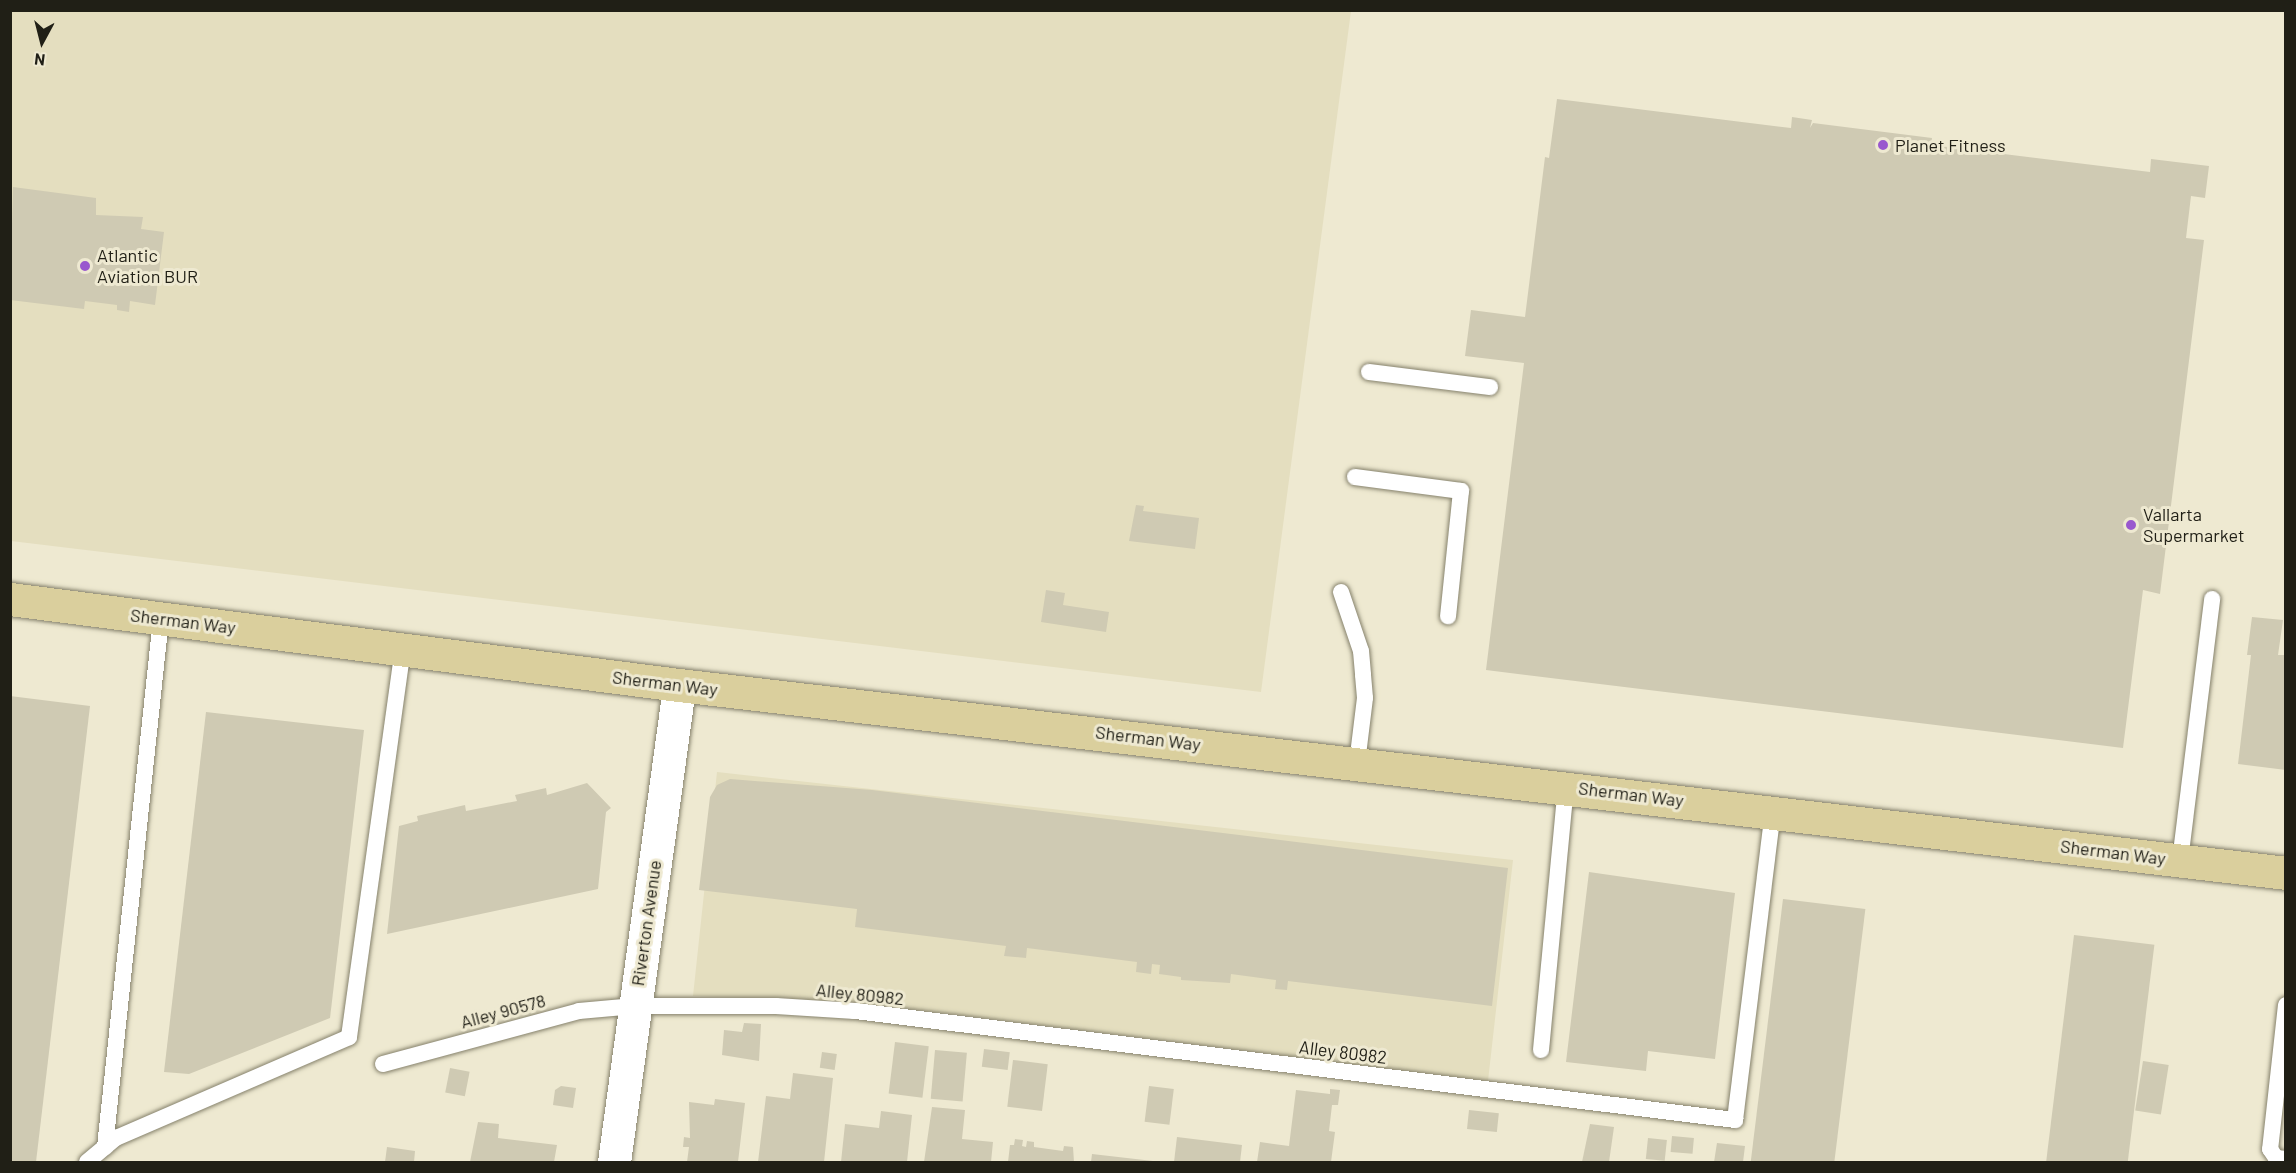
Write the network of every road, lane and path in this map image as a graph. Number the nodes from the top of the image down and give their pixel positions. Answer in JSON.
{"nodes":[{"id":1,"x":1369,"y":372,"type":"dead end"},
{"id":2,"x":1490,"y":387,"type":"dead end"},
{"id":3,"x":1355,"y":477,"type":"dead end"},
{"id":4,"x":1341,"y":592,"type":"dead end"},
{"id":5,"x":10,"y":599,"type":"edge"},
{"id":6,"x":2211,"y":599,"type":"dead end"},
{"id":7,"x":1448,"y":616,"type":"dead end"},
{"id":8,"x":161,"y":619,"type":"junction"},
{"id":9,"x":403,"y":650,"type":"junction"},
{"id":10,"x":679,"y":685,"type":"junction"},
{"id":11,"x":1357,"y":763,"type":"junction"},
{"id":12,"x":1566,"y":786,"type":"junction"},
{"id":13,"x":1773,"y":810,"type":"junction"},
{"id":14,"x":2180,"y":861,"type":"junction"},
{"id":15,"x":2286,"y":873,"type":"edge"},
{"id":16,"x":2286,"y":1005,"type":"edge"},
{"id":17,"x":635,"y":1006,"type":"junction"},
{"id":18,"x":1541,"y":1050,"type":"dead end"},
{"id":19,"x":383,"y":1064,"type":"dead end"},
{"id":20,"x":105,"y":1148,"type":"junction"},
{"id":21,"x":2286,"y":1159,"type":"edge"},
{"id":22,"x":87,"y":1162,"type":"edge"},
{"id":23,"x":614,"y":1162,"type":"edge"}],
"edges":[{"from":1,"to":2,"type":"lane"},
{"from":3,"to":7,"type":"lane"},
{"from":4,"to":11,"type":"lane"},
{"from":5,"to":8,"type":"main road","name":"Sherman Way"},
{"from":6,"to":14,"type":"lane"},
{"from":8,"to":9,"type":"main road","name":"Sherman Way"},
{"from":8,"to":20,"type":"lane"},
{"from":9,"to":10,"type":"main road","name":"Sherman Way"},
{"from":9,"to":20,"type":"lane"},
{"from":10,"to":11,"type":"main road","name":"Sherman Way"},
{"from":10,"to":17,"type":"street","name":"Riverton Avenue"},
{"from":11,"to":12,"type":"main road","name":"Sherman Way"},
{"from":12,"to":13,"type":"main road","name":"Sherman Way"},
{"from":12,"to":18,"type":"lane"},
{"from":13,"to":14,"type":"main road","name":"Sherman Way"},
{"from":13,"to":17,"type":"lane","name":"Alley 80982"},
{"from":14,"to":15,"type":"main road","name":"Sherman Way"},
{"from":16,"to":21,"type":"lane"},
{"from":17,"to":19,"type":"lane","name":"Alley 90578"},
{"from":17,"to":23,"type":"street","name":"Riverton Avenue"},
{"from":20,"to":22,"type":"lane"}]}
